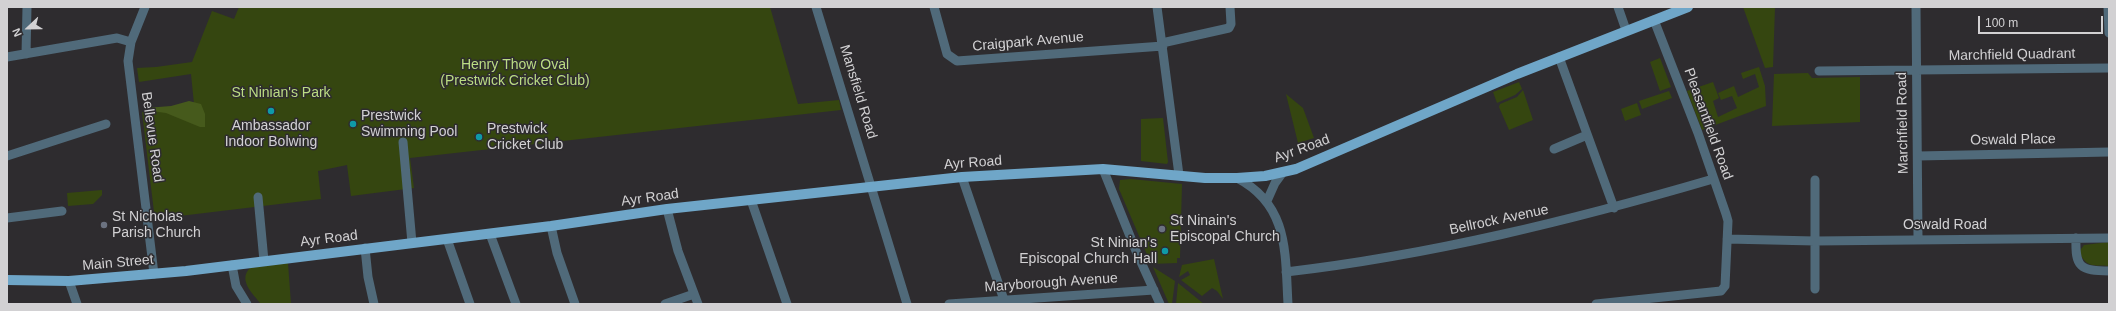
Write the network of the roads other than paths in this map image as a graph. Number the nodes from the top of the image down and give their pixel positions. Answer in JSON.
{"nodes":[{"id":1,"x":27,"y":7,"type":"edge"},
{"id":2,"x":145,"y":7,"type":"edge"},
{"id":3,"x":816,"y":7,"type":"edge"},
{"id":4,"x":934,"y":7,"type":"edge"},
{"id":5,"x":1158,"y":7,"type":"edge"},
{"id":6,"x":1230,"y":7,"type":"edge"},
{"id":7,"x":1618,"y":7,"type":"edge"},
{"id":8,"x":1688,"y":7,"type":"edge"},
{"id":9,"x":1916,"y":7,"type":"edge"},
{"id":10,"x":2108,"y":7,"type":"edge"},
{"id":11,"x":1654,"y":20,"type":"junction"},
{"id":12,"x":1626,"y":30,"type":"junction"},
{"id":13,"x":2109,"y":33,"type":"edge"},
{"id":14,"x":131,"y":42,"type":"junction"},
{"id":15,"x":1163,"y":44,"type":"junction"},
{"id":16,"x":26,"y":54,"type":"junction"},
{"id":17,"x":7,"y":56,"type":"edge"},
{"id":18,"x":1559,"y":58,"type":"junction"},
{"id":19,"x":2109,"y":68,"type":"edge"},
{"id":20,"x":1916,"y":70,"type":"junction"},
{"id":21,"x":1819,"y":71,"type":"dead end"},
{"id":22,"x":106,"y":124,"type":"dead end"},
{"id":23,"x":1587,"y":135,"type":"junction"},
{"id":24,"x":403,"y":142,"type":"dead end"},
{"id":25,"x":1554,"y":149,"type":"dead end"},
{"id":26,"x":2109,"y":152,"type":"edge"},
{"id":27,"x":7,"y":156,"type":"edge"},
{"id":28,"x":1918,"y":156,"type":"junction"},
{"id":29,"x":1103,"y":169,"type":"junction"},
{"id":30,"x":1284,"y":172,"type":"junction"},
{"id":31,"x":1179,"y":175,"type":"junction"},
{"id":32,"x":962,"y":177,"type":"junction"},
{"id":33,"x":1237,"y":178,"type":"junction"},
{"id":34,"x":1714,"y":178,"type":"junction"},
{"id":35,"x":1815,"y":180,"type":"dead end"},
{"id":36,"x":873,"y":186,"type":"junction"},
{"id":37,"x":258,"y":197,"type":"dead end"},
{"id":38,"x":751,"y":200,"type":"junction"},
{"id":39,"x":1266,"y":200,"type":"junction"},
{"id":40,"x":1614,"y":208,"type":"junction"},
{"id":41,"x":667,"y":209,"type":"junction"},
{"id":42,"x":62,"y":211,"type":"dead end"},
{"id":43,"x":7,"y":218,"type":"edge"},
{"id":44,"x":552,"y":226,"type":"junction"},
{"id":45,"x":490,"y":234,"type":"junction"},
{"id":46,"x":1918,"y":238,"type":"junction"},
{"id":47,"x":2076,"y":238,"type":"junction"},
{"id":48,"x":2109,"y":238,"type":"edge"},
{"id":49,"x":447,"y":239,"type":"junction"},
{"id":50,"x":1727,"y":239,"type":"junction"},
{"id":51,"x":1815,"y":241,"type":"junction"},
{"id":52,"x":412,"y":243,"type":"junction"},
{"id":53,"x":365,"y":248,"type":"junction"},
{"id":54,"x":264,"y":261,"type":"junction"},
{"id":55,"x":232,"y":265,"type":"junction"},
{"id":56,"x":2109,"y":271,"type":"edge"},
{"id":57,"x":1286,"y":272,"type":"junction"},
{"id":58,"x":154,"y":274,"type":"junction"},
{"id":59,"x":7,"y":280,"type":"edge"},
{"id":60,"x":69,"y":281,"type":"junction"},
{"id":61,"x":1815,"y":289,"type":"dead end"},
{"id":62,"x":1154,"y":290,"type":"junction"},
{"id":63,"x":694,"y":294,"type":"junction"},
{"id":64,"x":1004,"y":300,"type":"junction"},
{"id":65,"x":77,"y":304,"type":"edge"},
{"id":66,"x":247,"y":304,"type":"edge"},
{"id":67,"x":374,"y":304,"type":"edge"},
{"id":68,"x":470,"y":304,"type":"edge"},
{"id":69,"x":516,"y":304,"type":"edge"},
{"id":70,"x":575,"y":304,"type":"edge"},
{"id":71,"x":665,"y":304,"type":"edge"},
{"id":72,"x":698,"y":304,"type":"edge"},
{"id":73,"x":787,"y":304,"type":"edge"},
{"id":74,"x":907,"y":304,"type":"edge"},
{"id":75,"x":949,"y":304,"type":"edge"},
{"id":76,"x":1160,"y":304,"type":"edge"},
{"id":77,"x":1288,"y":304,"type":"edge"},
{"id":78,"x":1596,"y":304,"type":"edge"}],
"edges":[{"from":1,"to":16,"type":"street"},
{"from":2,"to":14,"type":"street","name":"Bellevue Road"},
{"from":3,"to":36,"type":"street","name":"Mansfield Road"},
{"from":4,"to":15,"type":"street","name":"Craigpark Avenue"},
{"from":5,"to":15,"type":"street"},
{"from":6,"to":15,"type":"street","name":"Craigpark Avenue"},
{"from":7,"to":12,"type":"street"},
{"from":8,"to":11,"type":"main road","name":"Ayr Road"},
{"from":9,"to":20,"type":"street","name":"Marchfield Road"},
{"from":10,"to":13,"type":"street"},
{"from":11,"to":12,"type":"main road","name":"Ayr Road"},
{"from":11,"to":34,"type":"street","name":"Pleasantfield Road"},
{"from":12,"to":18,"type":"main road","name":"Ayr Road"},
{"from":14,"to":16,"type":"street"},
{"from":14,"to":58,"type":"street","name":"Bellevue Road"},
{"from":15,"to":31,"type":"street"},
{"from":16,"to":17,"type":"street"},
{"from":18,"to":23,"type":"street"},
{"from":18,"to":30,"type":"main road","name":"Ayr Road"},
{"from":19,"to":20,"type":"street","name":"Marchfield Quadrant"},
{"from":20,"to":21,"type":"street","name":"Marchfield Quadrant"},
{"from":20,"to":28,"type":"street","name":"Marchfield Road"},
{"from":22,"to":27,"type":"street"},
{"from":23,"to":25,"type":"street"},
{"from":23,"to":40,"type":"street"},
{"from":24,"to":52,"type":"street"},
{"from":26,"to":28,"type":"street","name":"Oswald Place"},
{"from":28,"to":46,"type":"street","name":"Marchfield Road"},
{"from":29,"to":31,"type":"main road","name":"Ayr Road"},
{"from":29,"to":32,"type":"main road","name":"Ayr Road"},
{"from":29,"to":62,"type":"street"},
{"from":30,"to":33,"type":"main road","name":"Ayr Road"},
{"from":30,"to":39,"type":"street"},
{"from":31,"to":33,"type":"main road","name":"Ayr Road"},
{"from":32,"to":36,"type":"main road","name":"Ayr Road"},
{"from":32,"to":64,"type":"street"},
{"from":33,"to":39,"type":"street"},
{"from":34,"to":40,"type":"street","name":"Bellrock Avenue"},
{"from":34,"to":50,"type":"street","name":"Pleasantfield Road"},
{"from":35,"to":51,"type":"street"},
{"from":36,"to":38,"type":"main road","name":"Ayr Road"},
{"from":36,"to":74,"type":"street","name":"Mansfield Road"},
{"from":37,"to":54,"type":"street"},
{"from":38,"to":41,"type":"main road","name":"Ayr Road"},
{"from":38,"to":73,"type":"street"},
{"from":39,"to":57,"type":"street"},
{"from":40,"to":57,"type":"street","name":"Bellrock Avenue"},
{"from":41,"to":44,"type":"main road","name":"Ayr Road"},
{"from":41,"to":63,"type":"street"},
{"from":42,"to":43,"type":"street"},
{"from":44,"to":45,"type":"main road","name":"Ayr Road"},
{"from":44,"to":70,"type":"street"},
{"from":45,"to":49,"type":"main road","name":"Ayr Road"},
{"from":45,"to":69,"type":"street"},
{"from":46,"to":47,"type":"street","name":"Oswald Road"},
{"from":46,"to":51,"type":"street","name":"Oswald Road"},
{"from":47,"to":48,"type":"street","name":"Oswald Road"},
{"from":47,"to":56,"type":"street"},
{"from":49,"to":52,"type":"main road","name":"Ayr Road"},
{"from":49,"to":68,"type":"street"},
{"from":50,"to":51,"type":"street","name":"Oswald Road"},
{"from":50,"to":78,"type":"street","name":"Pleasantfield Road"},
{"from":51,"to":61,"type":"street"},
{"from":52,"to":53,"type":"main road","name":"Ayr Road"},
{"from":53,"to":54,"type":"main road","name":"Ayr Road"},
{"from":53,"to":67,"type":"street"},
{"from":54,"to":55,"type":"main road","name":"Ayr Road"},
{"from":55,"to":58,"type":"main road","name":"Main Street"},
{"from":55,"to":66,"type":"street"},
{"from":57,"to":77,"type":"street"},
{"from":58,"to":60,"type":"main road","name":"Main Street"},
{"from":59,"to":60,"type":"main road","name":"Main Street"},
{"from":60,"to":65,"type":"street"},
{"from":62,"to":64,"type":"street","name":"Maryborough Avenue"},
{"from":62,"to":76,"type":"street"},
{"from":63,"to":71,"type":"street"},
{"from":63,"to":72,"type":"street"},
{"from":64,"to":75,"type":"street","name":"Maryborough Avenue"}]}
